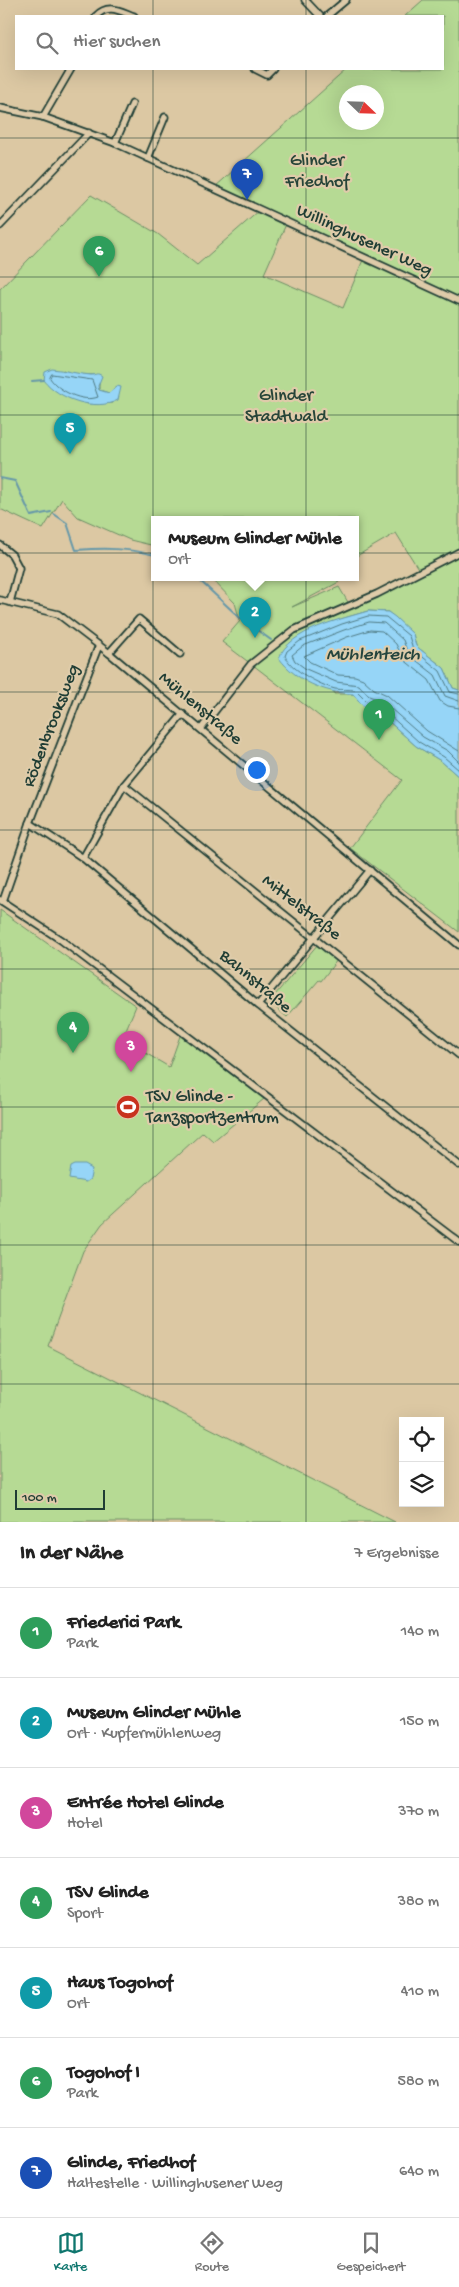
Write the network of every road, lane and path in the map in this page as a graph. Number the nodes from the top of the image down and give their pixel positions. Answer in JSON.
{"nodes":[{"id":1,"x":305,"y":0,"type":"edge"},
{"id":2,"x":346,"y":0,"type":"edge"},
{"id":3,"x":97,"y":15,"type":"edge"},
{"id":4,"x":131,"y":15,"type":"edge"},
{"id":5,"x":319,"y":15,"type":"edge"},
{"id":6,"x":328,"y":15,"type":"edge"},
{"id":7,"x":71,"y":70,"type":"edge"},
{"id":8,"x":257,"y":70,"type":"edge"},
{"id":9,"x":272,"y":70,"type":"edge"},
{"id":10,"x":132,"y":104,"type":"dead end"},
{"id":11,"x":0,"y":108,"type":"edge"},
{"id":12,"x":43,"y":117,"type":"junction"},
{"id":13,"x":165,"y":117,"type":"dead end"},
{"id":14,"x":89,"y":133,"type":"junction"},
{"id":15,"x":115,"y":143,"type":"junction"},
{"id":16,"x":148,"y":158,"type":"junction"},
{"id":17,"x":0,"y":226,"type":"edge"},
{"id":18,"x":459,"y":301,"type":"edge"},
{"id":19,"x":0,"y":545,"type":"edge"},
{"id":20,"x":459,"y":552,"type":"edge"},
{"id":21,"x":0,"y":600,"type":"edge"},
{"id":22,"x":10,"y":602,"type":"junction"},
{"id":23,"x":99,"y":645,"type":"junction"},
{"id":24,"x":109,"y":653,"type":"junction"},
{"id":25,"x":180,"y":654,"type":"dead end"},
{"id":26,"x":183,"y":714,"type":"junction"},
{"id":27,"x":201,"y":729,"type":"junction"},
{"id":28,"x":124,"y":785,"type":"junction"},
{"id":29,"x":30,"y":823,"type":"junction"},
{"id":30,"x":83,"y":858,"type":"junction"},
{"id":31,"x":370,"y":870,"type":"junction"},
{"id":32,"x":1,"y":901,"type":"edge"},
{"id":33,"x":315,"y":939,"type":"junction"},
{"id":34,"x":459,"y":945,"type":"edge"},
{"id":35,"x":258,"y":1005,"type":"junction"},
{"id":36,"x":459,"y":1055,"type":"edge"},
{"id":37,"x":459,"y":1165,"type":"edge"},
{"id":38,"x":459,"y":1242,"type":"edge"}],
"edges":[{"from":1,"to":5,"type":"street"},
{"from":2,"to":6,"type":"street"},
{"from":3,"to":4,"type":"street"},
{"from":7,"to":12,"type":"street"},
{"from":8,"to":9,"type":"street"},
{"from":10,"to":15,"type":"street"},
{"from":11,"to":12,"type":"street","name":"Willinghusener Weg"},
{"from":12,"to":14,"type":"street","name":"Willinghusener Weg"},
{"from":13,"to":16,"type":"street"},
{"from":14,"to":15,"type":"street","name":"Willinghusener Weg"},
{"from":14,"to":17,"type":"street"},
{"from":15,"to":16,"type":"street","name":"Willinghusener Weg"},
{"from":16,"to":18,"type":"street","name":"Willinghusener Weg"},
{"from":19,"to":22,"type":"street"},
{"from":20,"to":27,"type":"street"},
{"from":21,"to":22,"type":"street","name":"Mühlenstraße"},
{"from":22,"to":23,"type":"street","name":"Mühlenstraße"},
{"from":23,"to":24,"type":"street","name":"Mühlenstraße"},
{"from":23,"to":29,"type":"street","name":"Rödenbrooksweg"},
{"from":24,"to":25,"type":"street"},
{"from":24,"to":26,"type":"street","name":"Mühlenstraße"},
{"from":26,"to":27,"type":"street","name":"Mühlenstraße"},
{"from":26,"to":28,"type":"street"},
{"from":27,"to":31,"type":"street","name":"Mühlenstraße"},
{"from":28,"to":30,"type":"street"},
{"from":28,"to":33,"type":"street","name":"Mittelstraße"},
{"from":29,"to":30,"type":"street","name":"Bahnstraße"},
{"from":29,"to":32,"type":"street","name":"Rödenbrooksweg"},
{"from":30,"to":35,"type":"street","name":"Bahnstraße"},
{"from":31,"to":33,"type":"street"},
{"from":31,"to":34,"type":"street","name":"Mühlenstraße"},
{"from":32,"to":38,"type":"street"},
{"from":33,"to":35,"type":"street"},
{"from":33,"to":36,"type":"street","name":"Mittelstraße"},
{"from":35,"to":37,"type":"street","name":"Bahnstraße"}]}
